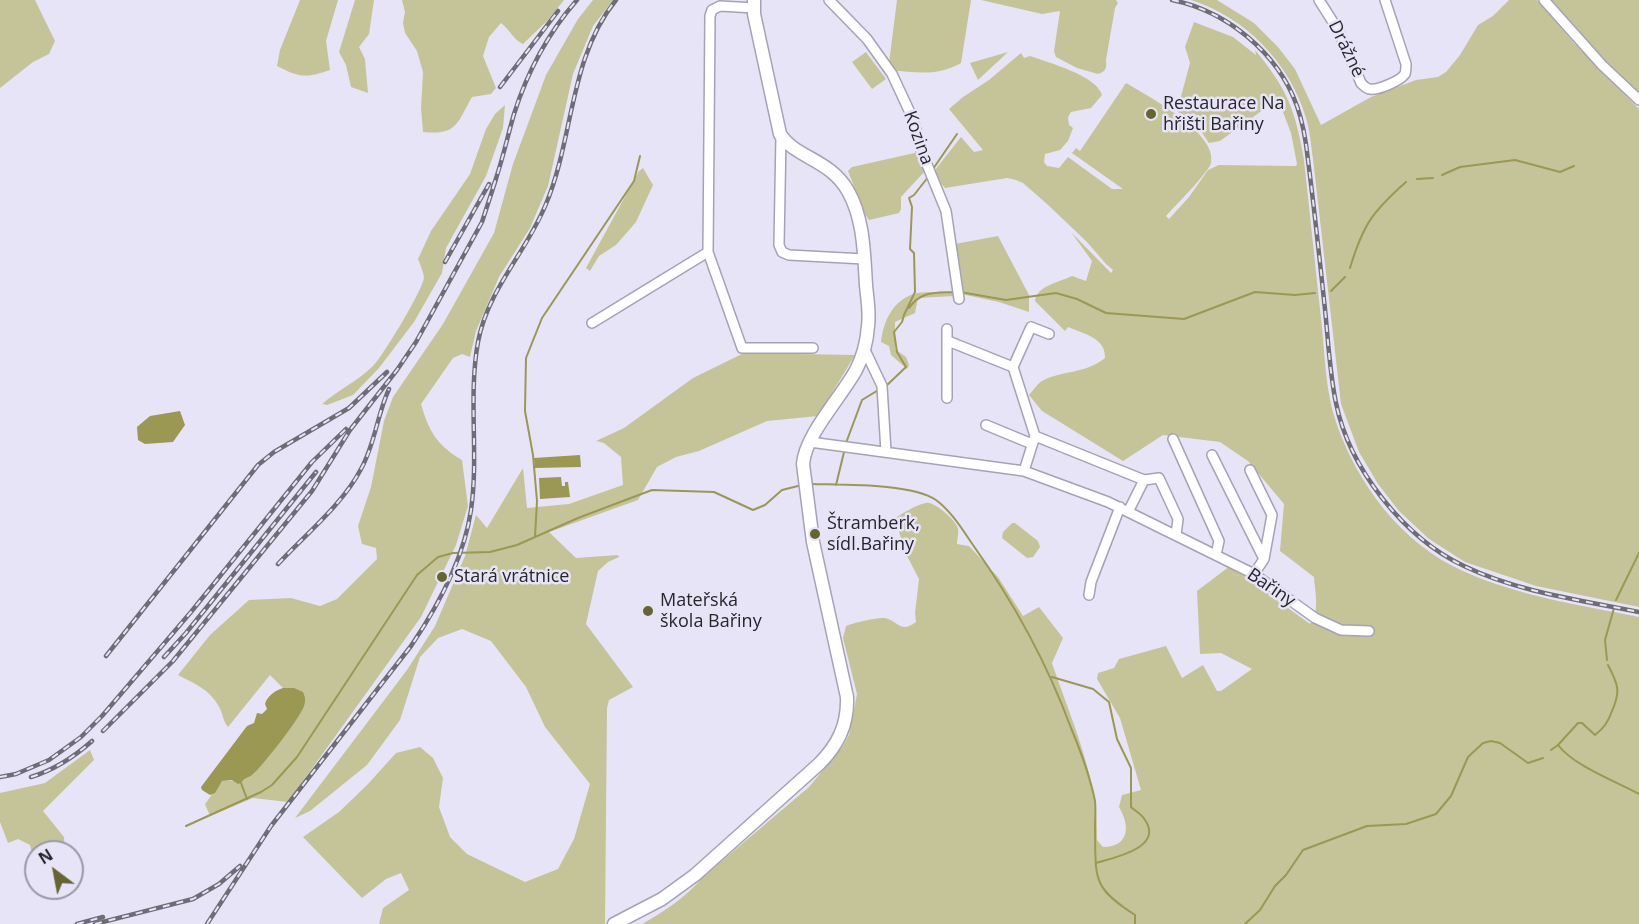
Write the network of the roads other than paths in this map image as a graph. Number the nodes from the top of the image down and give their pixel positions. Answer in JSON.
{"nodes":[{"id":1,"x":829,"y":0,"type":"edge"},
{"id":2,"x":1319,"y":0,"type":"edge"},
{"id":3,"x":1385,"y":0,"type":"edge"},
{"id":4,"x":1544,"y":0,"type":"edge"},
{"id":5,"x":754,"y":4,"type":"edge"},
{"id":6,"x":1639,"y":100,"type":"edge"},
{"id":7,"x":781,"y":136,"type":"junction"},
{"id":8,"x":708,"y":252,"type":"junction"},
{"id":9,"x":864,"y":259,"type":"junction"},
{"id":10,"x":959,"y":299,"type":"dead end"},
{"id":11,"x":592,"y":323,"type":"dead end"},
{"id":12,"x":947,"y":329,"type":"dead end"},
{"id":13,"x":1049,"y":334,"type":"dead end"},
{"id":14,"x":948,"y":341,"type":"junction"},
{"id":15,"x":813,"y":348,"type":"dead end"},
{"id":16,"x":864,"y":348,"type":"junction"},
{"id":17,"x":1013,"y":367,"type":"junction"},
{"id":18,"x":947,"y":398,"type":"dead end"},
{"id":19,"x":986,"y":425,"type":"dead end"},
{"id":20,"x":1173,"y":439,"type":"dead end"},
{"id":21,"x":1033,"y":440,"type":"junction"},
{"id":22,"x":810,"y":442,"type":"junction"},
{"id":23,"x":886,"y":452,"type":"junction"},
{"id":24,"x":1212,"y":455,"type":"dead end"},
{"id":25,"x":1250,"y":470,"type":"dead end"},
{"id":26,"x":1024,"y":471,"type":"junction"},
{"id":27,"x":1144,"y":480,"type":"junction"},
{"id":28,"x":1124,"y":510,"type":"junction"},
{"id":29,"x":1176,"y":535,"type":"junction"},
{"id":30,"x":1216,"y":555,"type":"junction"},
{"id":31,"x":1264,"y":559,"type":"junction"},
{"id":32,"x":1254,"y":574,"type":"junction"},
{"id":33,"x":1089,"y":595,"type":"dead end"},
{"id":34,"x":1369,"y":631,"type":"dead end"},
{"id":35,"x":614,"y":924,"type":"edge"}],
"edges":[{"from":1,"to":10,"type":"street","name":"Kozina"},
{"from":2,"to":3,"type":"street","name":"Drážné"},
{"from":4,"to":6,"type":"street"},
{"from":5,"to":7,"type":"main road"},
{"from":5,"to":8,"type":"street"},
{"from":7,"to":9,"type":"main road"},
{"from":7,"to":9,"type":"street"},
{"from":8,"to":11,"type":"street"},
{"from":8,"to":15,"type":"street"},
{"from":9,"to":16,"type":"main road"},
{"from":12,"to":14,"type":"street"},
{"from":13,"to":17,"type":"street"},
{"from":14,"to":17,"type":"street"},
{"from":14,"to":18,"type":"street"},
{"from":16,"to":22,"type":"main road"},
{"from":16,"to":23,"type":"street"},
{"from":17,"to":21,"type":"street"},
{"from":19,"to":21,"type":"street"},
{"from":20,"to":30,"type":"street"},
{"from":21,"to":26,"type":"street"},
{"from":21,"to":27,"type":"street"},
{"from":22,"to":23,"type":"street","name":"Bařiny"},
{"from":22,"to":35,"type":"main road"},
{"from":23,"to":26,"type":"street","name":"Bařiny"},
{"from":24,"to":31,"type":"street"},
{"from":25,"to":31,"type":"street"},
{"from":26,"to":28,"type":"street","name":"Bařiny"},
{"from":27,"to":28,"type":"street"},
{"from":27,"to":29,"type":"street"},
{"from":28,"to":29,"type":"street","name":"Bařiny"},
{"from":28,"to":33,"type":"street"},
{"from":29,"to":30,"type":"street","name":"Bařiny"},
{"from":30,"to":32,"type":"street","name":"Bařiny"},
{"from":31,"to":32,"type":"street"},
{"from":32,"to":34,"type":"street","name":"Bařiny"}]}
